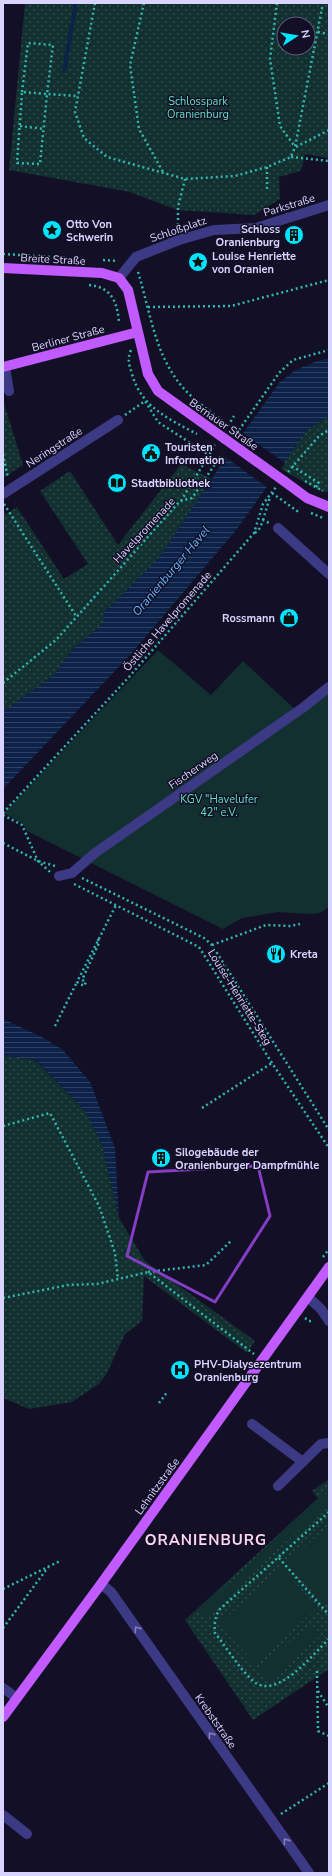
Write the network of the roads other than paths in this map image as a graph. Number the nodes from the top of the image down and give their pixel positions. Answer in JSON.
{"nodes":[{"id":1,"x":329,"y":205,"type":"edge"},
{"id":2,"x":256,"y":228,"type":"joint"},
{"id":3,"x":3,"y":268,"type":"edge"},
{"id":4,"x":119,"y":278,"type":"junction"},
{"id":5,"x":138,"y":332,"type":"junction"},
{"id":6,"x":4,"y":367,"type":"edge"},
{"id":7,"x":9,"y":391,"type":"dead end"},
{"id":8,"x":118,"y":420,"type":"road end"},
{"id":9,"x":7,"y":491,"type":"edge"},
{"id":10,"x":329,"y":508,"type":"edge"},
{"id":11,"x":278,"y":528,"type":"road end"},
{"id":12,"x":328,"y":570,"type":"edge"},
{"id":13,"x":329,"y":687,"type":"edge"},
{"id":14,"x":59,"y":876,"type":"road end"},
{"id":15,"x":329,"y":1267,"type":"edge"},
{"id":16,"x":308,"y":1297,"type":"junction"},
{"id":17,"x":329,"y":1322,"type":"edge"},
{"id":18,"x":252,"y":1424,"type":"dead end"},
{"id":19,"x":329,"y":1443,"type":"edge"},
{"id":20,"x":303,"y":1462,"type":"junction"},
{"id":21,"x":278,"y":1486,"type":"dead end"},
{"id":22,"x":101,"y":1584,"type":"junction"},
{"id":23,"x":3,"y":1688,"type":"edge"},
{"id":24,"x":17,"y":1698,"type":"junction"},
{"id":25,"x":3,"y":1717,"type":"edge"},
{"id":26,"x":3,"y":1815,"type":"edge"},
{"id":27,"x":27,"y":1834,"type":"dead end"},
{"id":28,"x":309,"y":1873,"type":"edge"}],
"edges":[{"from":1,"to":2,"type":"street","name":"Parkstraße"},
{"from":2,"to":4,"type":"street","name":"Schloßplatz"},
{"from":3,"to":4,"type":"main road","name":"Breite Straße"},
{"from":4,"to":5,"type":"main road"},
{"from":5,"to":6,"type":"main road","name":"Berliner Straße"},
{"from":5,"to":10,"type":"main road","name":"Bernauer Straße","bridge":true},
{"from":6,"to":7,"type":"street"},
{"from":8,"to":9,"type":"street","name":"Neringstraße"},
{"from":11,"to":12,"type":"street"},
{"from":13,"to":14,"type":"street","name":"Fischerweg"},
{"from":15,"to":16,"type":"main road","name":"Lehnitzstraße"},
{"from":16,"to":17,"type":"street"},
{"from":16,"to":22,"type":"main road","name":"Lehnitzstraße"},
{"from":18,"to":20,"type":"street"},
{"from":19,"to":20,"type":"street"},
{"from":20,"to":21,"type":"street"},
{"from":22,"to":24,"type":"main road","name":"Lehnitzstraße"},
{"from":28,"to":22,"type":"street","name":"Krebststraße","one_way":true},
{"from":23,"to":24,"type":"street"},
{"from":24,"to":25,"type":"main road","name":"Lehnitzstraße"},
{"from":26,"to":27,"type":"street"}]}
